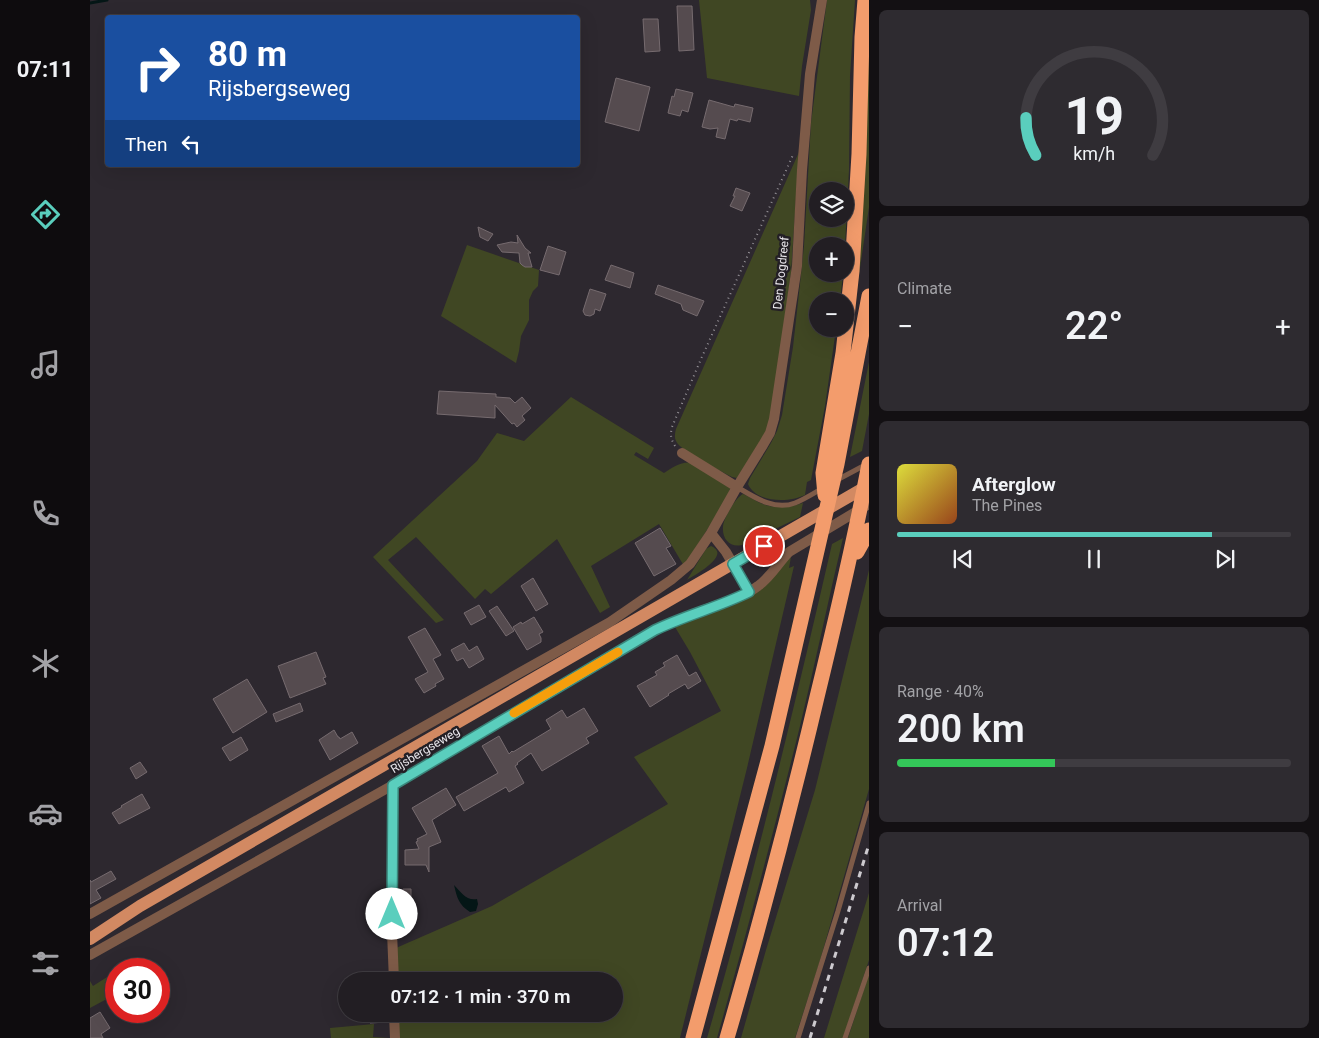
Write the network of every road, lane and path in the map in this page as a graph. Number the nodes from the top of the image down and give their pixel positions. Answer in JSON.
{"nodes":[{"id":1,"x":822,"y":0,"type":"edge"},
{"id":2,"x":865,"y":0,"type":"edge"},
{"id":3,"x":793,"y":154,"type":"dead end"},
{"id":4,"x":869,"y":296,"type":"edge"},
{"id":5,"x":682,"y":453,"type":"joint"},
{"id":6,"x":869,"y":463,"type":"edge"},
{"id":7,"x":869,"y":485,"type":"edge"},
{"id":8,"x":737,"y":487,"type":"junction"},
{"id":9,"x":869,"y":504,"type":"edge"},
{"id":10,"x":825,"y":512,"type":"junction"},
{"id":11,"x":863,"y":530,"type":"edge"},
{"id":12,"x":711,"y":533,"type":"junction"},
{"id":13,"x":733,"y":564,"type":"junction"},
{"id":14,"x":749,"y":592,"type":"junction"},
{"id":15,"x":393,"y":785,"type":"junction"},
{"id":16,"x":869,"y":803,"type":"edge"},
{"id":17,"x":140,"y":906,"type":"junction"},
{"id":18,"x":90,"y":914,"type":"edge"},
{"id":19,"x":90,"y":930,"type":"edge"},
{"id":20,"x":90,"y":939,"type":"edge"},
{"id":21,"x":90,"y":955,"type":"edge"},
{"id":22,"x":869,"y":968,"type":"edge"},
{"id":23,"x":394,"y":972,"type":"edge"},
{"id":24,"x":394,"y":1022,"type":"edge"},
{"id":25,"x":395,"y":1038,"type":"edge"},
{"id":26,"x":693,"y":1038,"type":"edge"},
{"id":27,"x":728,"y":1038,"type":"edge"},
{"id":28,"x":798,"y":1038,"type":"edge"},
{"id":29,"x":846,"y":1038,"type":"edge"}],
"edges":[{"from":1,"to":8,"type":"street","name":"Den Dogdreef"},
{"from":2,"to":10,"type":"highway"},
{"from":3,"to":5,"type":"path"},
{"from":4,"to":10,"type":"highway"},
{"from":5,"to":8,"type":"street"},
{"from":6,"to":8,"type":"lane"},
{"from":6,"to":11,"type":"highway"},
{"from":7,"to":13,"type":"main road","name":"Rijsbergseweg"},
{"from":8,"to":12,"type":"street","name":"Den Dogdreef"},
{"from":9,"to":14,"type":"street","name":"Rijsbergseweg"},
{"from":10,"to":26,"type":"highway"},
{"from":11,"to":27,"type":"highway"},
{"from":12,"to":13,"type":"street"},
{"from":12,"to":18,"type":"street","name":"Rijsbergseweg"},
{"from":13,"to":14,"type":"street"},
{"from":13,"to":17,"type":"main road","name":"Rijsbergseweg"},
{"from":14,"to":15,"type":"street","name":"Rijsbergseweg"},
{"from":15,"to":21,"type":"street","name":"Rijsbergseweg"},
{"from":15,"to":23,"type":"street"},
{"from":16,"to":28,"type":"lane"},
{"from":17,"to":19,"type":"main road","name":"Rijsbergseweg"},
{"from":17,"to":20,"type":"main road","name":"Rijsbergseweg"},
{"from":22,"to":29,"type":"lane"},
{"from":24,"to":25,"type":"street"}]}
